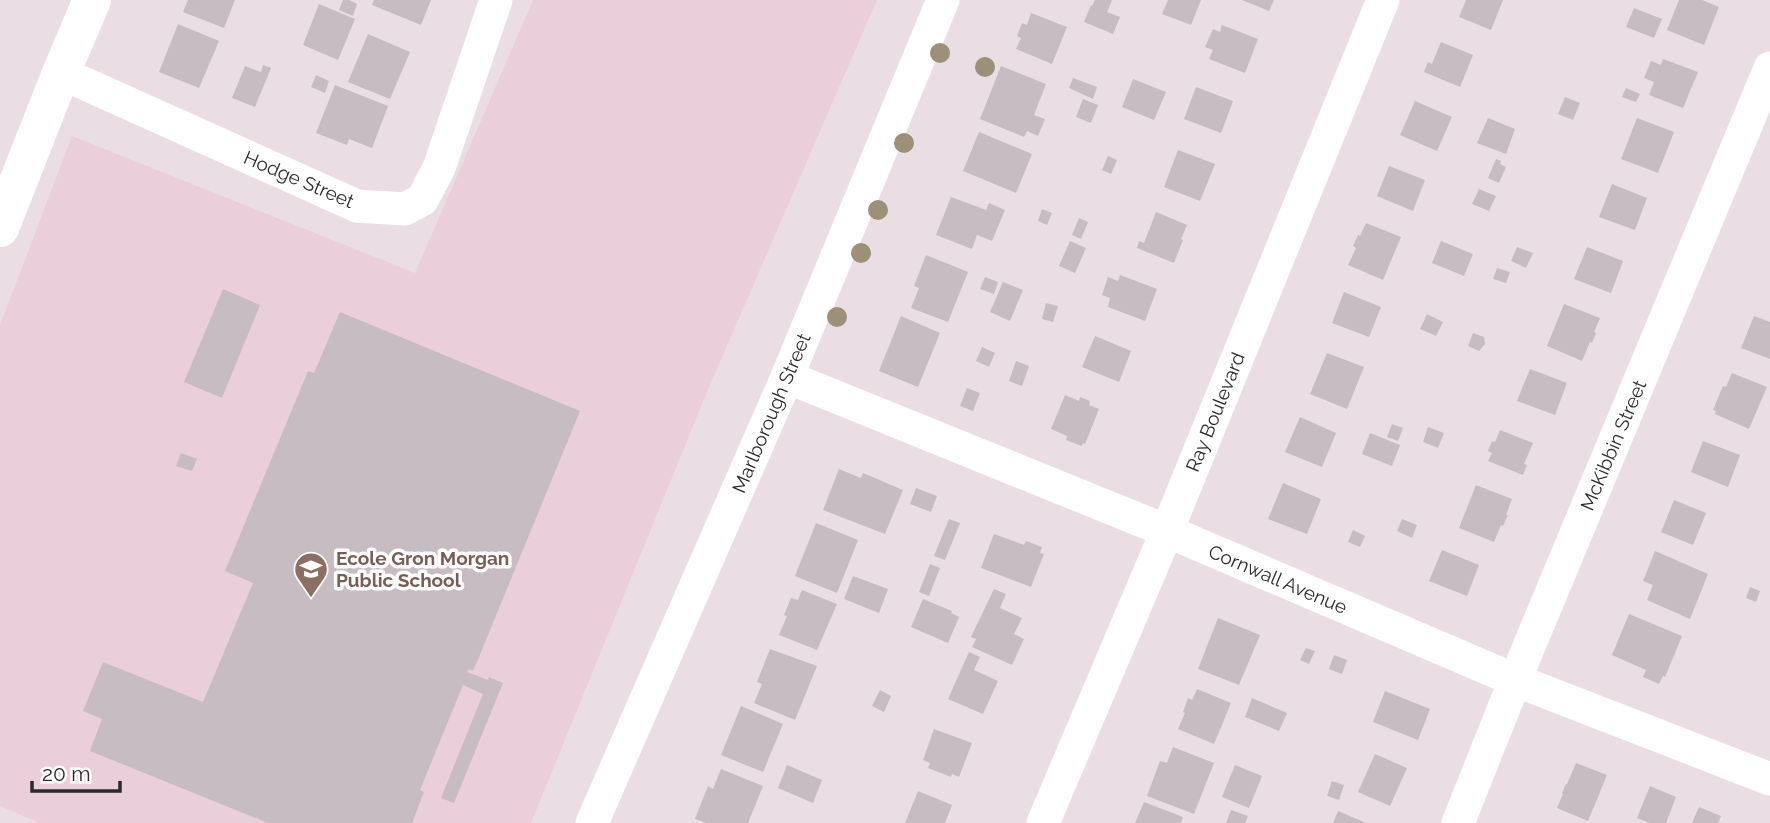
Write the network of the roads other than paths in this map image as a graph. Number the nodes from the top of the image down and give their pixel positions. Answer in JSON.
{"nodes":[{"id":1,"x":92,"y":0,"type":"edge"},
{"id":2,"x":496,"y":0,"type":"edge"},
{"id":3,"x":943,"y":0,"type":"edge"},
{"id":4,"x":1384,"y":0,"type":"edge"},
{"id":5,"x":1770,"y":68,"type":"edge"},
{"id":6,"x":61,"y":74,"type":"junction"},
{"id":7,"x":0,"y":228,"type":"edge"},
{"id":8,"x":787,"y":377,"type":"junction"},
{"id":9,"x":1167,"y":531,"type":"junction"},
{"id":10,"x":1515,"y":680,"type":"junction"},
{"id":11,"x":1770,"y":779,"type":"edge"},
{"id":12,"x":592,"y":823,"type":"edge"},
{"id":13,"x":1043,"y":823,"type":"edge"},
{"id":14,"x":1458,"y":823,"type":"edge"}],
"edges":[{"from":1,"to":6,"type":"street"},
{"from":2,"to":6,"type":"street","name":"Hodge Street"},
{"from":3,"to":8,"type":"street","name":"Marlborough Street"},
{"from":4,"to":9,"type":"street","name":"Ray Boulevard"},
{"from":5,"to":10,"type":"street","name":"McKibbin Street"},
{"from":6,"to":7,"type":"street"},
{"from":8,"to":9,"type":"street","name":"Cornwall Avenue"},
{"from":8,"to":12,"type":"street","name":"Marlborough Street"},
{"from":9,"to":10,"type":"street","name":"Cornwall Avenue"},
{"from":9,"to":13,"type":"street","name":"Ray Boulevard"},
{"from":10,"to":11,"type":"street","name":"Cornwall Avenue"},
{"from":10,"to":14,"type":"street","name":"McKibbin Street"}]}
